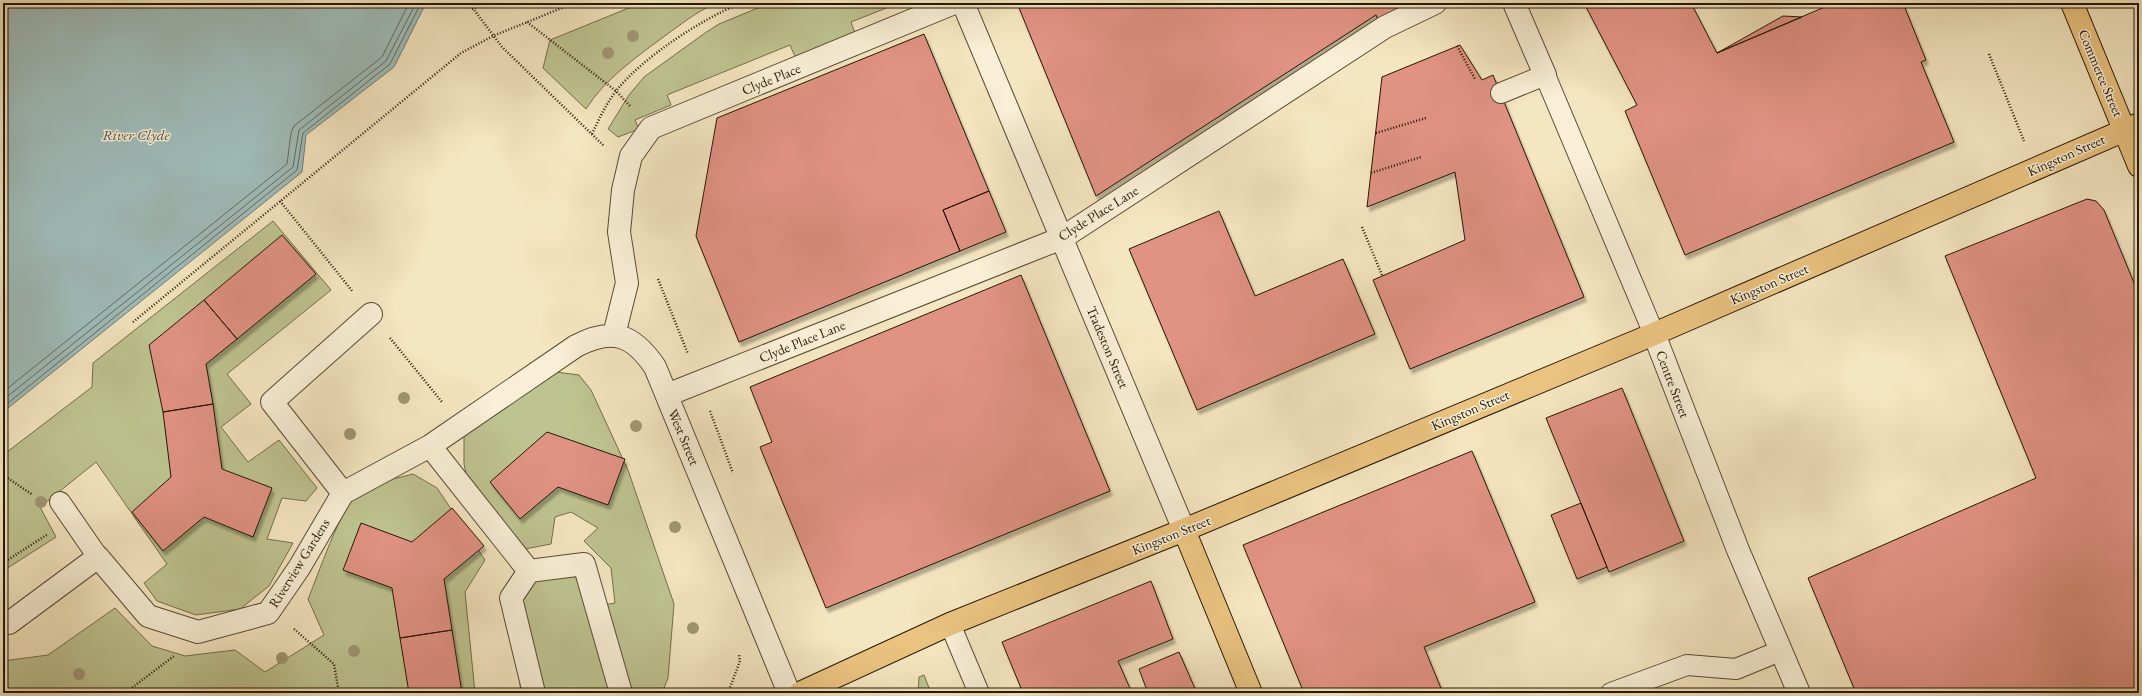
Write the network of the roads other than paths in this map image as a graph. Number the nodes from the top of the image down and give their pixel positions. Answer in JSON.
{"nodes":[{"id":1,"x":954,"y":3,"type":"edge"},
{"id":2,"x":963,"y":3,"type":"edge"},
{"id":3,"x":1435,"y":3,"type":"edge"},
{"id":4,"x":1514,"y":3,"type":"edge"},
{"id":5,"x":2072,"y":3,"type":"edge"},
{"id":6,"x":1545,"y":75,"type":"junction"},
{"id":7,"x":1501,"y":93,"type":"dead end"},
{"id":8,"x":2132,"y":127,"type":"edge"},
{"id":9,"x":2139,"y":166,"type":"edge"},
{"id":10,"x":1062,"y":238,"type":"junction"},
{"id":11,"x":371,"y":314,"type":"road end"},
{"id":12,"x":1654,"y":334,"type":"junction"},
{"id":13,"x":614,"y":335,"type":"junction"},
{"id":14,"x":667,"y":395,"type":"junction"},
{"id":15,"x":430,"y":446,"type":"junction"},
{"id":16,"x":343,"y":493,"type":"junction"},
{"id":17,"x":60,"y":502,"type":"dead end"},
{"id":18,"x":1184,"y":530,"type":"junction"},
{"id":19,"x":98,"y":557,"type":"junction"},
{"id":20,"x":529,"y":571,"type":"junction"},
{"id":21,"x":9,"y":623,"type":"dead end"},
{"id":22,"x":950,"y":624,"type":"junction"},
{"id":23,"x":1780,"y":651,"type":"junction"},
{"id":24,"x":534,"y":693,"type":"edge"},
{"id":25,"x":621,"y":693,"type":"edge"},
{"id":26,"x":789,"y":693,"type":"edge"},
{"id":27,"x":800,"y":693,"type":"edge"},
{"id":28,"x":979,"y":693,"type":"edge"},
{"id":29,"x":1251,"y":693,"type":"edge"},
{"id":30,"x":1611,"y":693,"type":"edge"},
{"id":31,"x":1799,"y":693,"type":"edge"}],
"edges":[{"from":1,"to":13,"type":"street","name":"Clyde Place"},
{"from":2,"to":10,"type":"street","name":"Tradeston Street"},
{"from":3,"to":10,"type":"street","name":"Clyde Place Lane"},
{"from":4,"to":6,"type":"street","name":"Centre Street"},
{"from":5,"to":8,"type":"main road","name":"Commerce Street"},
{"from":6,"to":7,"type":"lane"},
{"from":6,"to":12,"type":"lane","name":"Centre Street"},
{"from":8,"to":9,"type":"main road","name":"Commerce Street"},
{"from":8,"to":12,"type":"main road","name":"Kingston Street"},
{"from":10,"to":14,"type":"street","name":"Clyde Place Lane"},
{"from":10,"to":18,"type":"street","name":"Tradeston Street"},
{"from":11,"to":16,"type":"street"},
{"from":12,"to":18,"type":"main road","name":"Kingston Street"},
{"from":12,"to":23,"type":"street","name":"Centre Street"},
{"from":13,"to":14,"type":"street","name":"West Street"},
{"from":13,"to":15,"type":"street"},
{"from":14,"to":26,"type":"street","name":"West Street"},
{"from":15,"to":16,"type":"street"},
{"from":15,"to":20,"type":"street"},
{"from":16,"to":19,"type":"street","name":"Riverview Gardens"},
{"from":17,"to":19,"type":"lane"},
{"from":18,"to":22,"type":"main road","name":"Kingston Street"},
{"from":18,"to":29,"type":"main road","name":"Tradeston Street"},
{"from":19,"to":21,"type":"street"},
{"from":20,"to":24,"type":"street"},
{"from":20,"to":25,"type":"street"},
{"from":22,"to":27,"type":"main road","name":"Kingston Street"},
{"from":22,"to":28,"type":"lane"},
{"from":23,"to":30,"type":"lane"},
{"from":23,"to":31,"type":"street","name":"Centre Street"}]}
